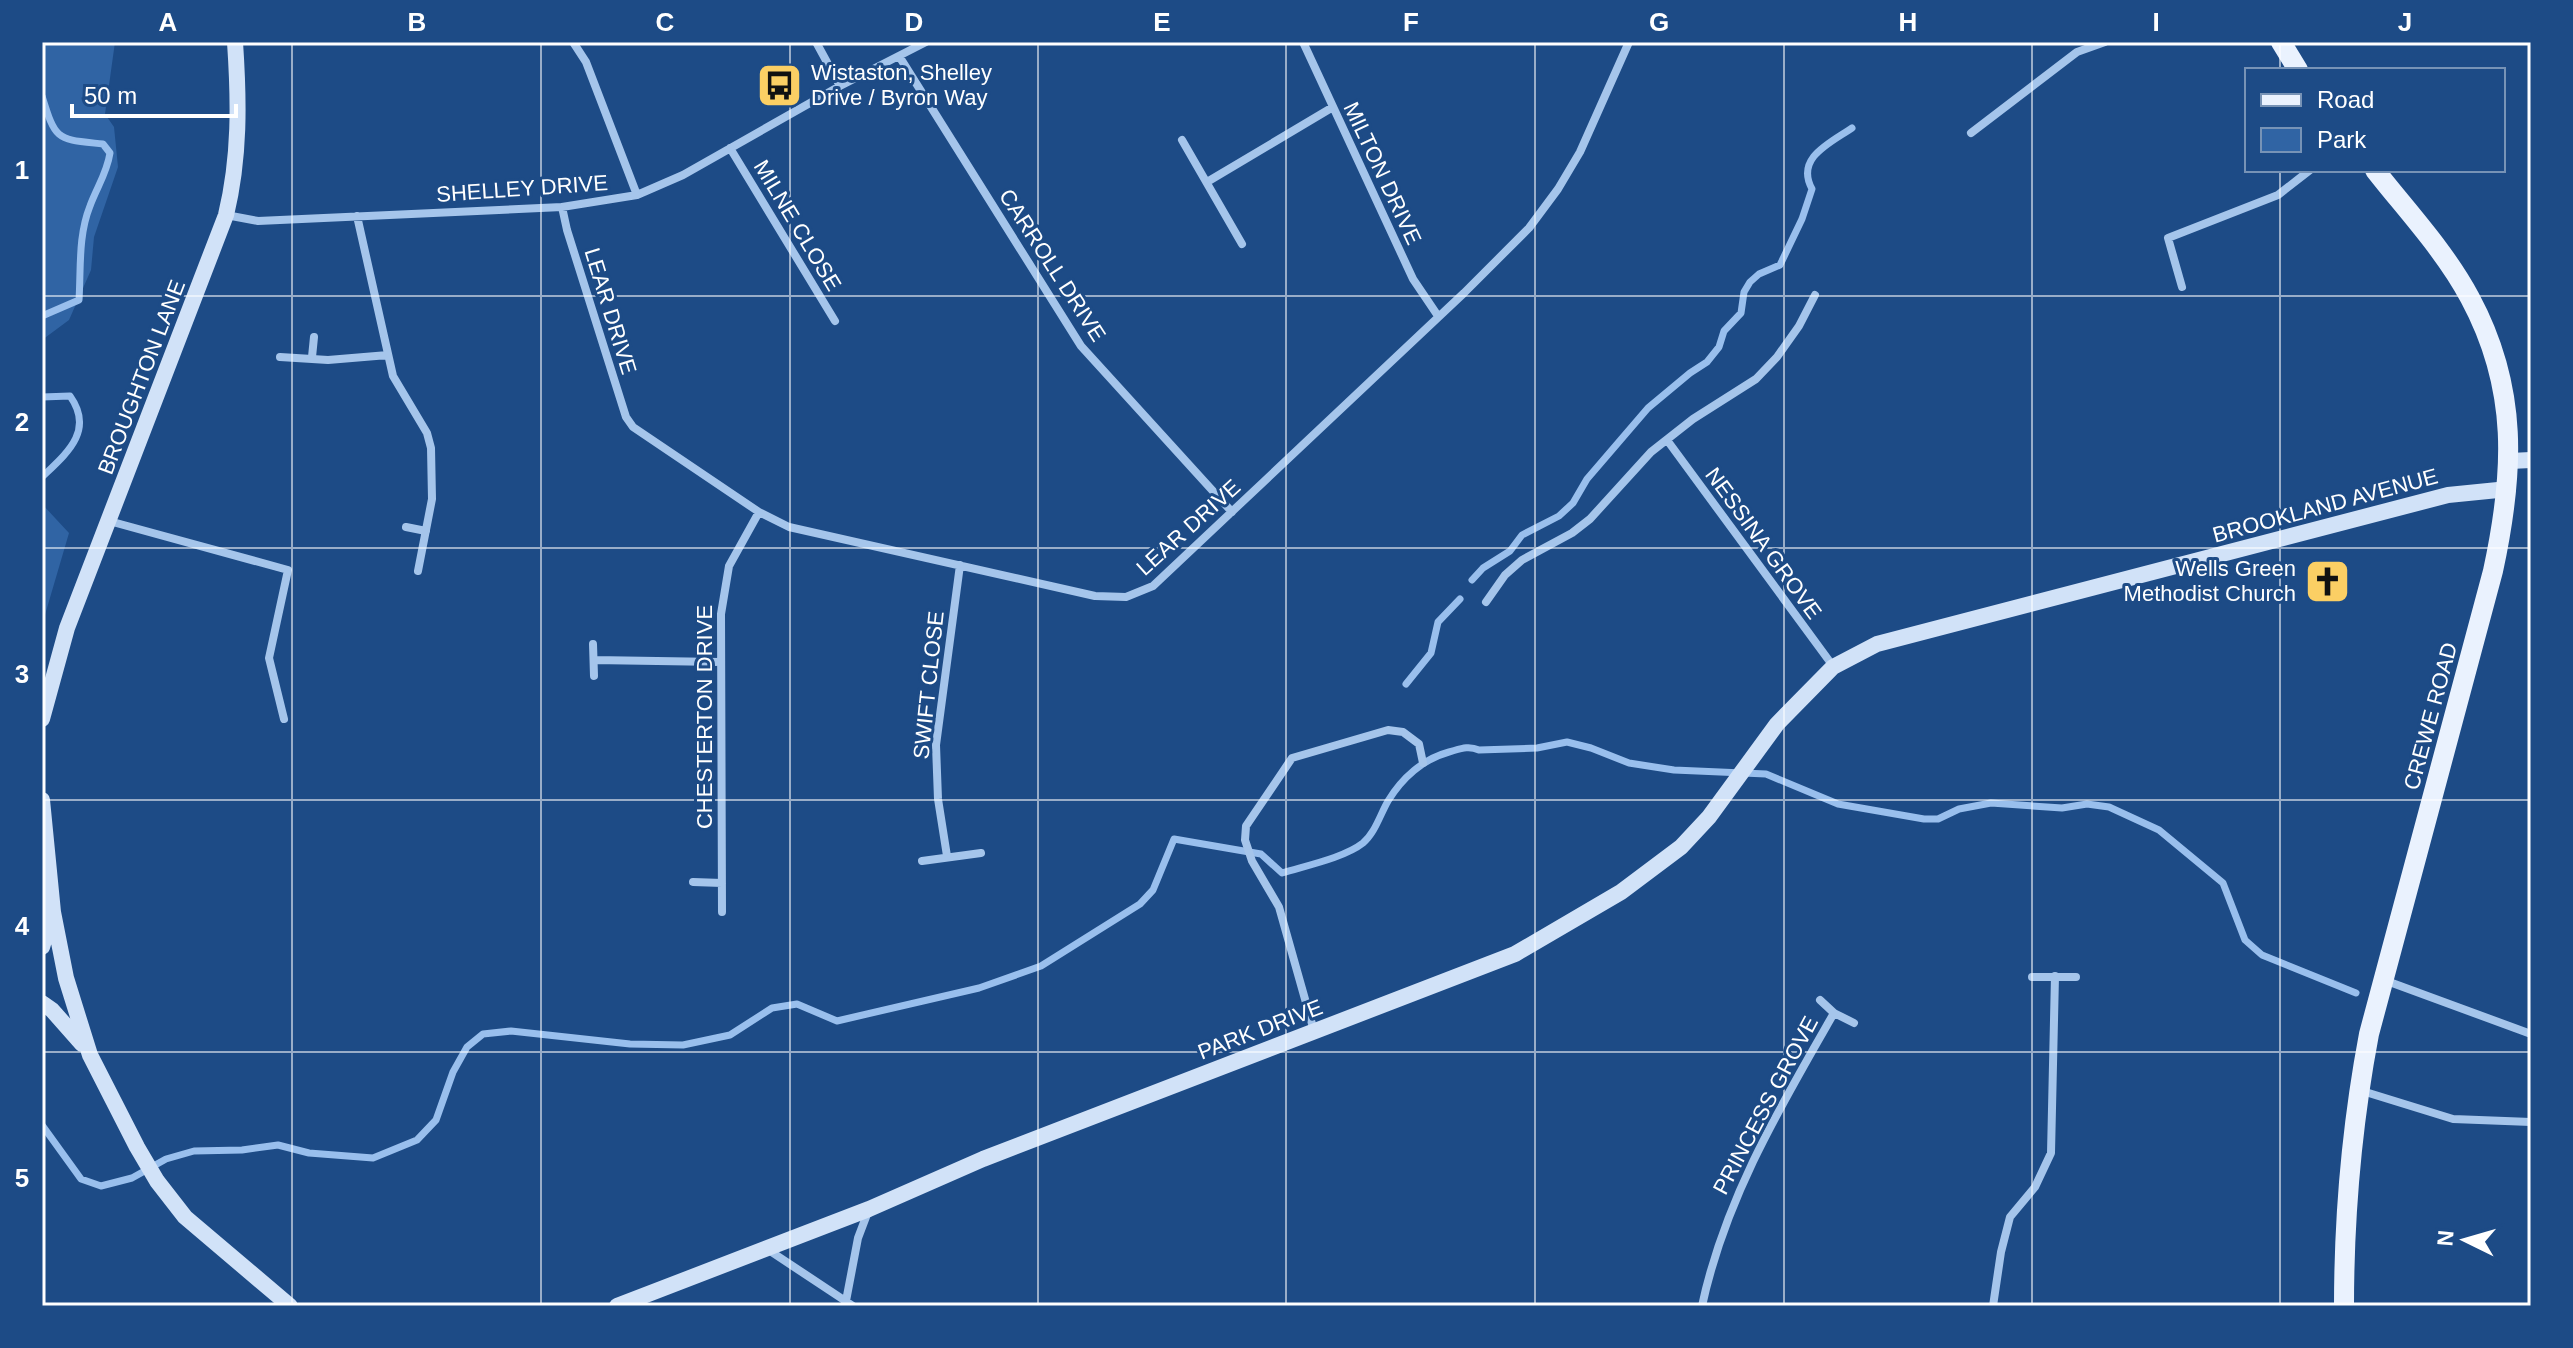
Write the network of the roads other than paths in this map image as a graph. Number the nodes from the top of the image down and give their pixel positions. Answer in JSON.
{"nodes":[{"id":1,"x":235,"y":42,"type":"edge"},
{"id":2,"x":573,"y":42,"type":"edge"},
{"id":3,"x":816,"y":42,"type":"edge"},
{"id":4,"x":926,"y":42,"type":"edge"},
{"id":5,"x":1303,"y":42,"type":"edge"},
{"id":6,"x":1629,"y":42,"type":"edge"},
{"id":7,"x":2105,"y":42,"type":"edge"},
{"id":8,"x":2281,"y":42,"type":"edge"},
{"id":9,"x":899,"y":56,"type":"junction"},
{"id":10,"x":2297,"y":68,"type":"edge"},
{"id":11,"x":840,"y":86,"type":"junction"},
{"id":12,"x":1333,"y":107,"type":"junction"},
{"id":13,"x":1971,"y":133,"type":"dead end"},
{"id":14,"x":1182,"y":140,"type":"dead end"},
{"id":15,"x":730,"y":148,"type":"junction"},
{"id":16,"x":2307,"y":172,"type":"edge"},
{"id":17,"x":2377,"y":172,"type":"edge"},
{"id":18,"x":1207,"y":182,"type":"junction"},
{"id":19,"x":637,"y":195,"type":"junction"},
{"id":20,"x":562,"y":207,"type":"junction"},
{"id":21,"x":226,"y":215,"type":"junction"},
{"id":22,"x":357,"y":216,"type":"junction"},
{"id":23,"x":1242,"y":244,"type":"dead end"},
{"id":24,"x":2182,"y":287,"type":"dead end"},
{"id":25,"x":1815,"y":295,"type":"dead end"},
{"id":26,"x":1438,"y":316,"type":"junction"},
{"id":27,"x":835,"y":321,"type":"dead end"},
{"id":28,"x":314,"y":337,"type":"dead end"},
{"id":29,"x":388,"y":355,"type":"junction"},
{"id":30,"x":280,"y":357,"type":"dead end"},
{"id":31,"x":312,"y":357,"type":"junction"},
{"id":32,"x":1667,"y":440,"type":"junction"},
{"id":33,"x":2531,"y":460,"type":"edge"},
{"id":34,"x":2510,"y":461,"type":"junction"},
{"id":35,"x":2508,"y":489,"type":"junction"},
{"id":36,"x":759,"y":512,"type":"junction"},
{"id":37,"x":1232,"y":512,"type":"junction"},
{"id":38,"x":109,"y":521,"type":"junction"},
{"id":39,"x":406,"y":527,"type":"dead end"},
{"id":40,"x":426,"y":531,"type":"junction"},
{"id":41,"x":960,"y":565,"type":"junction"},
{"id":42,"x":418,"y":571,"type":"dead end"},
{"id":43,"x":1486,"y":602,"type":"dead end"},
{"id":44,"x":593,"y":644,"type":"dead end"},
{"id":45,"x":594,"y":660,"type":"junction"},
{"id":46,"x":720,"y":662,"type":"junction"},
{"id":47,"x":1833,"y":667,"type":"junction"},
{"id":48,"x":594,"y":676,"type":"dead end"},
{"id":49,"x":42,"y":719,"type":"edge"},
{"id":50,"x":284,"y":719,"type":"dead end"},
{"id":51,"x":1423,"y":763,"type":"dead end"},
{"id":52,"x":42,"y":800,"type":"edge"},
{"id":53,"x":981,"y":853,"type":"dead end"},
{"id":54,"x":947,"y":856,"type":"junction"},
{"id":55,"x":922,"y":861,"type":"dead end"},
{"id":56,"x":693,"y":882,"type":"dead end"},
{"id":57,"x":722,"y":883,"type":"junction"},
{"id":58,"x":53,"y":912,"type":"junction"},
{"id":59,"x":722,"y":912,"type":"dead end"},
{"id":60,"x":42,"y":947,"type":"edge"},
{"id":61,"x":2055,"y":976,"type":"junction"},
{"id":62,"x":2032,"y":977,"type":"dead end"},
{"id":63,"x":2076,"y":977,"type":"dead end"},
{"id":64,"x":2383,"y":980,"type":"junction"},
{"id":65,"x":1820,"y":1000,"type":"dead end"},
{"id":66,"x":42,"y":1003,"type":"edge"},
{"id":67,"x":1834,"y":1013,"type":"junction"},
{"id":68,"x":1854,"y":1023,"type":"dead end"},
{"id":69,"x":1314,"y":1032,"type":"junction"},
{"id":70,"x":2531,"y":1034,"type":"edge"},
{"id":71,"x":90,"y":1055,"type":"junction"},
{"id":72,"x":2358,"y":1090,"type":"junction"},
{"id":73,"x":2531,"y":1122,"type":"edge"},
{"id":74,"x":869,"y":1209,"type":"junction"},
{"id":75,"x":767,"y":1248,"type":"junction"},
{"id":76,"x":280,"y":1303,"type":"edge"},
{"id":77,"x":850,"y":1304,"type":"edge"},
{"id":78,"x":617,"y":1306,"type":"edge"},
{"id":79,"x":1702,"y":1306,"type":"edge"},
{"id":80,"x":1993,"y":1306,"type":"edge"},
{"id":81,"x":2344,"y":1306,"type":"edge"}],
"edges":[{"from":1,"to":21,"type":"street","name":"BROUGHTON LANE"},
{"from":2,"to":19,"type":"street"},
{"from":3,"to":11,"type":"street"},
{"from":4,"to":9,"type":"street","name":"SHELLEY DRIVE"},
{"from":5,"to":12,"type":"street","name":"MILTON DRIVE"},
{"from":6,"to":26,"type":"street","name":"LEAR DRIVE"},
{"from":7,"to":13,"type":"street"},
{"from":8,"to":10,"type":"main road"},
{"from":9,"to":11,"type":"street","name":"SHELLEY DRIVE"},
{"from":9,"to":37,"type":"street","name":"CARROLL DRIVE"},
{"from":11,"to":15,"type":"street","name":"SHELLEY DRIVE"},
{"from":12,"to":18,"type":"street"},
{"from":12,"to":26,"type":"street","name":"MILTON DRIVE"},
{"from":14,"to":18,"type":"street"},
{"from":15,"to":19,"type":"street","name":"SHELLEY DRIVE"},
{"from":15,"to":27,"type":"street","name":"MILNE CLOSE"},
{"from":16,"to":24,"type":"street"},
{"from":17,"to":34,"type":"main road","name":"CREWE ROAD"},
{"from":18,"to":23,"type":"street"},
{"from":19,"to":20,"type":"street","name":"SHELLEY DRIVE"},
{"from":20,"to":22,"type":"street","name":"SHELLEY DRIVE"},
{"from":20,"to":36,"type":"street","name":"LEAR DRIVE"},
{"from":21,"to":22,"type":"street","name":"SHELLEY DRIVE"},
{"from":21,"to":38,"type":"street","name":"BROUGHTON LANE"},
{"from":22,"to":29,"type":"street"},
{"from":25,"to":32,"type":"street"},
{"from":26,"to":37,"type":"street","name":"LEAR DRIVE"},
{"from":28,"to":31,"type":"street"},
{"from":29,"to":31,"type":"street"},
{"from":29,"to":40,"type":"street"},
{"from":30,"to":31,"type":"street"},
{"from":32,"to":43,"type":"street"},
{"from":32,"to":47,"type":"street","name":"NESSINA GROVE"},
{"from":33,"to":34,"type":"street"},
{"from":34,"to":35,"type":"main road","name":"CREWE ROAD"},
{"from":35,"to":47,"type":"street","name":"BROOKLAND AVENUE"},
{"from":35,"to":64,"type":"main road","name":"CREWE ROAD"},
{"from":36,"to":41,"type":"street","name":"LEAR DRIVE"},
{"from":36,"to":46,"type":"street","name":"CHESTERTON DRIVE"},
{"from":37,"to":41,"type":"street","name":"LEAR DRIVE"},
{"from":38,"to":49,"type":"street","name":"BROUGHTON LANE"},
{"from":38,"to":50,"type":"street"},
{"from":39,"to":40,"type":"street"},
{"from":40,"to":42,"type":"street"},
{"from":41,"to":54,"type":"street","name":"SWIFT CLOSE"},
{"from":44,"to":45,"type":"street"},
{"from":45,"to":46,"type":"street"},
{"from":45,"to":48,"type":"street"},
{"from":46,"to":57,"type":"street","name":"CHESTERTON DRIVE"},
{"from":47,"to":69,"type":"street","name":"PARK DRIVE"},
{"from":51,"to":69,"type":"street"},
{"from":52,"to":58,"type":"street"},
{"from":53,"to":54,"type":"street"},
{"from":54,"to":55,"type":"street"},
{"from":56,"to":57,"type":"street"},
{"from":57,"to":59,"type":"street","name":"CHESTERTON DRIVE"},
{"from":58,"to":60,"type":"street"},
{"from":58,"to":71,"type":"street"},
{"from":61,"to":62,"type":"street"},
{"from":61,"to":63,"type":"street"},
{"from":61,"to":80,"type":"street"},
{"from":64,"to":70,"type":"street"},
{"from":64,"to":72,"type":"main road","name":"CREWE ROAD"},
{"from":65,"to":67,"type":"street","name":"PRINCESS GROVE"},
{"from":66,"to":71,"type":"street"},
{"from":67,"to":68,"type":"street","name":"PRINCESS GROVE"},
{"from":67,"to":79,"type":"street","name":"PRINCESS GROVE"},
{"from":69,"to":74,"type":"street","name":"PARK DRIVE"},
{"from":71,"to":76,"type":"street"},
{"from":72,"to":73,"type":"street"},
{"from":72,"to":81,"type":"main road","name":"CREWE ROAD"},
{"from":74,"to":75,"type":"street","name":"PARK DRIVE"},
{"from":74,"to":77,"type":"street"},
{"from":75,"to":77,"type":"street"},
{"from":75,"to":78,"type":"street","name":"PARK DRIVE"}]}
